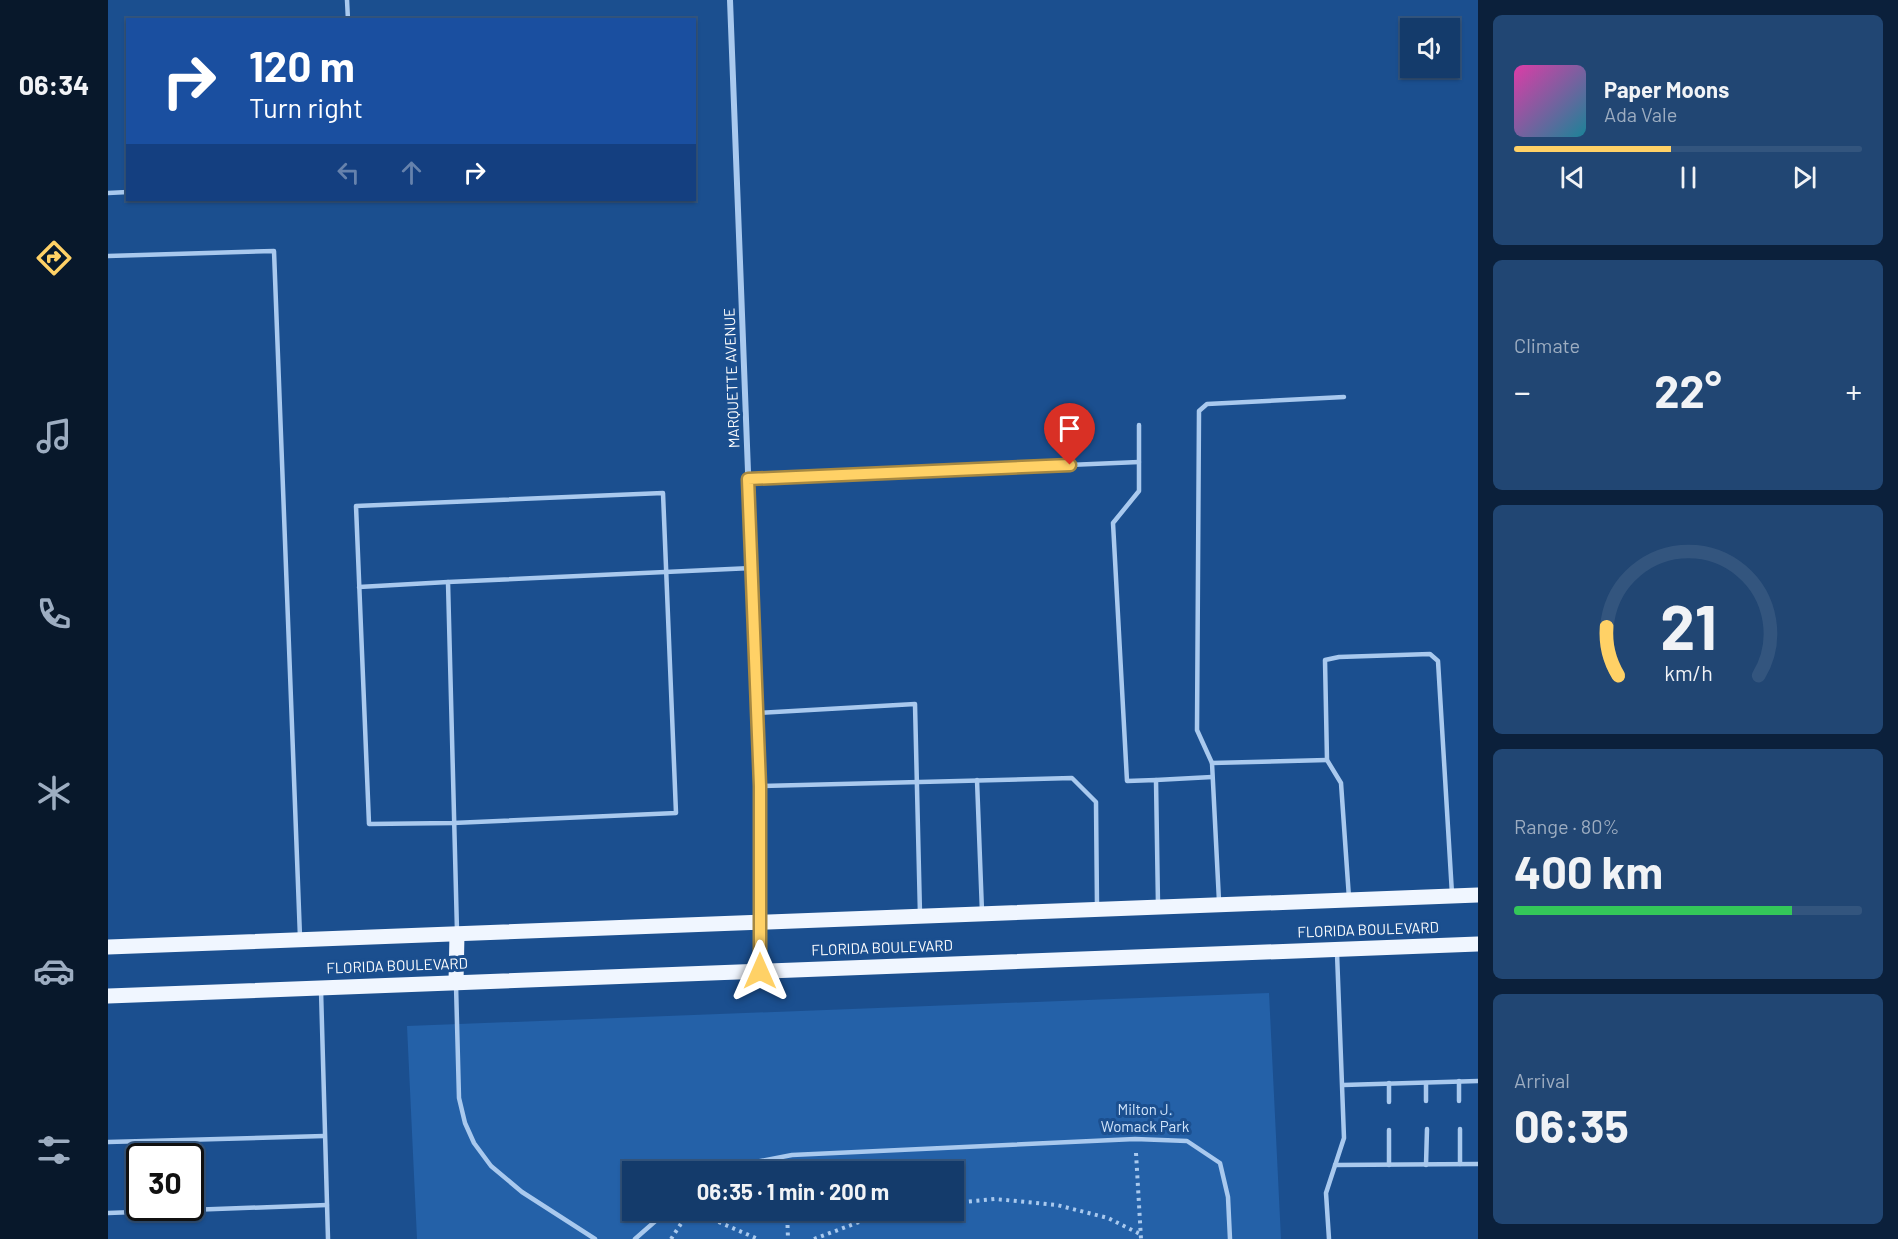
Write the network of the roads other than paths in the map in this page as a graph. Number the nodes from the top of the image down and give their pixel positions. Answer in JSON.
{"nodes":[{"id":1,"x":347,"y":0,"type":"edge"},
{"id":2,"x":730,"y":0,"type":"edge"},
{"id":3,"x":348,"y":18,"type":"edge"},
{"id":4,"x":126,"y":192,"type":"edge"},
{"id":5,"x":108,"y":193,"type":"edge"},
{"id":6,"x":108,"y":256,"type":"edge"},
{"id":7,"x":1344,"y":397,"type":"dead end"},
{"id":8,"x":1139,"y":425,"type":"dead end"},
{"id":9,"x":1139,"y":462,"type":"junction"},
{"id":10,"x":748,"y":479,"type":"junction"},
{"id":11,"x":752,"y":568,"type":"junction"},
{"id":12,"x":667,"y":571,"type":"junction"},
{"id":13,"x":448,"y":582,"type":"junction"},
{"id":14,"x":359,"y":587,"type":"junction"},
{"id":15,"x":756,"y":713,"type":"junction"},
{"id":16,"x":1327,"y":760,"type":"junction"},
{"id":17,"x":1212,"y":763,"type":"junction"},
{"id":18,"x":1212,"y":777,"type":"junction"},
{"id":19,"x":977,"y":780,"type":"junction"},
{"id":20,"x":1156,"y":780,"type":"junction"},
{"id":21,"x":917,"y":782,"type":"junction"},
{"id":22,"x":760,"y":786,"type":"junction"},
{"id":23,"x":453,"y":823,"type":"junction"},
{"id":24,"x":1478,"y":895,"type":"edge"},
{"id":25,"x":1452,"y":896,"type":"junction"},
{"id":26,"x":1349,"y":901,"type":"junction"},
{"id":27,"x":1219,"y":905,"type":"junction"},
{"id":28,"x":1158,"y":907,"type":"junction"},
{"id":29,"x":1097,"y":910,"type":"junction"},
{"id":30,"x":982,"y":915,"type":"junction"},
{"id":31,"x":921,"y":917,"type":"junction"},
{"id":32,"x":760,"y":923,"type":"junction"},
{"id":33,"x":457,"y":934,"type":"junction"},
{"id":34,"x":300,"y":939,"type":"junction"},
{"id":35,"x":1478,"y":944,"type":"edge"},
{"id":36,"x":108,"y":946,"type":"edge"},
{"id":37,"x":1337,"y":950,"type":"junction"},
{"id":38,"x":760,"y":971,"type":"junction"},
{"id":39,"x":456,"y":982,"type":"junction"},
{"id":40,"x":321,"y":987,"type":"junction"},
{"id":41,"x":108,"y":996,"type":"edge"},
{"id":42,"x":1458,"y":1081,"type":"junction"},
{"id":43,"x":1478,"y":1081,"type":"edge"},
{"id":44,"x":1389,"y":1083,"type":"junction"},
{"id":45,"x":1426,"y":1083,"type":"junction"},
{"id":46,"x":1343,"y":1085,"type":"junction"},
{"id":47,"x":1426,"y":1101,"type":"dead end"},
{"id":48,"x":1459,"y":1101,"type":"dead end"},
{"id":49,"x":1389,"y":1102,"type":"dead end"},
{"id":50,"x":1427,"y":1129,"type":"dead end"},
{"id":51,"x":1460,"y":1129,"type":"dead end"},
{"id":52,"x":1389,"y":1130,"type":"dead end"},
{"id":53,"x":324,"y":1136,"type":"junction"},
{"id":54,"x":108,"y":1142,"type":"edge"},
{"id":55,"x":764,"y":1161,"type":"edge"},
{"id":56,"x":1460,"y":1164,"type":"junction"},
{"id":57,"x":1478,"y":1164,"type":"edge"},
{"id":58,"x":1389,"y":1165,"type":"junction"},
{"id":59,"x":1426,"y":1165,"type":"junction"},
{"id":60,"x":1335,"y":1166,"type":"junction"},
{"id":61,"x":327,"y":1205,"type":"junction"},
{"id":62,"x":108,"y":1213,"type":"edge"},
{"id":63,"x":655,"y":1221,"type":"edge"},
{"id":64,"x":328,"y":1239,"type":"edge"},
{"id":65,"x":595,"y":1239,"type":"edge"},
{"id":66,"x":635,"y":1239,"type":"edge"},
{"id":67,"x":1230,"y":1239,"type":"edge"},
{"id":68,"x":1329,"y":1239,"type":"edge"}],
"edges":[{"from":1,"to":3,"type":"lane"},
{"from":2,"to":10,"type":"street","name":"MARQUETTE AVENUE"},
{"from":4,"to":5,"type":"lane"},
{"from":6,"to":34,"type":"lane"},
{"from":7,"to":17,"type":"lane"},
{"from":8,"to":9,"type":"lane"},
{"from":9,"to":10,"type":"lane"},
{"from":9,"to":20,"type":"lane"},
{"from":10,"to":11,"type":"street","name":"MARQUETTE AVENUE"},
{"from":11,"to":12,"type":"lane"},
{"from":11,"to":15,"type":"street","name":"MARQUETTE AVENUE"},
{"from":12,"to":13,"type":"lane"},
{"from":12,"to":14,"type":"lane"},
{"from":12,"to":23,"type":"lane"},
{"from":13,"to":14,"type":"lane"},
{"from":13,"to":23,"type":"lane"},
{"from":14,"to":23,"type":"lane"},
{"from":15,"to":21,"type":"lane"},
{"from":15,"to":22,"type":"street","name":"MARQUETTE AVENUE"},
{"from":16,"to":17,"type":"lane"},
{"from":16,"to":25,"type":"lane"},
{"from":16,"to":26,"type":"lane"},
{"from":17,"to":18,"type":"lane"},
{"from":18,"to":20,"type":"lane"},
{"from":18,"to":27,"type":"lane"},
{"from":19,"to":21,"type":"lane"},
{"from":19,"to":29,"type":"lane"},
{"from":19,"to":30,"type":"lane"},
{"from":20,"to":28,"type":"lane"},
{"from":21,"to":22,"type":"lane"},
{"from":21,"to":31,"type":"lane"},
{"from":22,"to":32,"type":"street","name":"MARQUETTE AVENUE"},
{"from":23,"to":33,"type":"lane"},
{"from":24,"to":25,"type":"main road","name":"FLORIDA BOULEVARD"},
{"from":25,"to":26,"type":"main road","name":"FLORIDA BOULEVARD"},
{"from":26,"to":27,"type":"main road","name":"FLORIDA BOULEVARD"},
{"from":27,"to":28,"type":"main road","name":"FLORIDA BOULEVARD"},
{"from":28,"to":29,"type":"main road","name":"FLORIDA BOULEVARD"},
{"from":29,"to":30,"type":"main road","name":"FLORIDA BOULEVARD"},
{"from":30,"to":31,"type":"main road","name":"FLORIDA BOULEVARD"},
{"from":31,"to":32,"type":"main road","name":"FLORIDA BOULEVARD"},
{"from":32,"to":33,"type":"main road","name":"FLORIDA BOULEVARD"},
{"from":32,"to":38,"type":"street","name":"MARQUETTE AVENUE"},
{"from":33,"to":34,"type":"main road","name":"FLORIDA BOULEVARD"},
{"from":33,"to":39,"type":"main road"},
{"from":34,"to":36,"type":"main road","name":"FLORIDA BOULEVARD"},
{"from":35,"to":37,"type":"main road","name":"FLORIDA BOULEVARD"},
{"from":37,"to":38,"type":"main road","name":"FLORIDA BOULEVARD"},
{"from":37,"to":46,"type":"lane"},
{"from":38,"to":39,"type":"main road","name":"FLORIDA BOULEVARD"},
{"from":39,"to":40,"type":"main road","name":"FLORIDA BOULEVARD"},
{"from":39,"to":65,"type":"lane"},
{"from":40,"to":41,"type":"main road","name":"FLORIDA BOULEVARD"},
{"from":40,"to":53,"type":"lane"},
{"from":42,"to":43,"type":"lane"},
{"from":42,"to":45,"type":"lane"},
{"from":42,"to":48,"type":"lane"},
{"from":44,"to":45,"type":"lane"},
{"from":44,"to":46,"type":"lane"},
{"from":44,"to":49,"type":"lane"},
{"from":45,"to":47,"type":"lane"},
{"from":46,"to":60,"type":"lane"},
{"from":50,"to":59,"type":"lane"},
{"from":51,"to":56,"type":"lane"},
{"from":52,"to":58,"type":"lane"},
{"from":53,"to":54,"type":"lane"},
{"from":53,"to":61,"type":"lane"},
{"from":55,"to":67,"type":"lane"},
{"from":56,"to":57,"type":"lane"},
{"from":56,"to":59,"type":"lane"},
{"from":58,"to":59,"type":"lane"},
{"from":58,"to":60,"type":"lane"},
{"from":60,"to":68,"type":"lane"},
{"from":61,"to":62,"type":"lane"},
{"from":61,"to":64,"type":"lane"},
{"from":63,"to":66,"type":"lane"}]}
